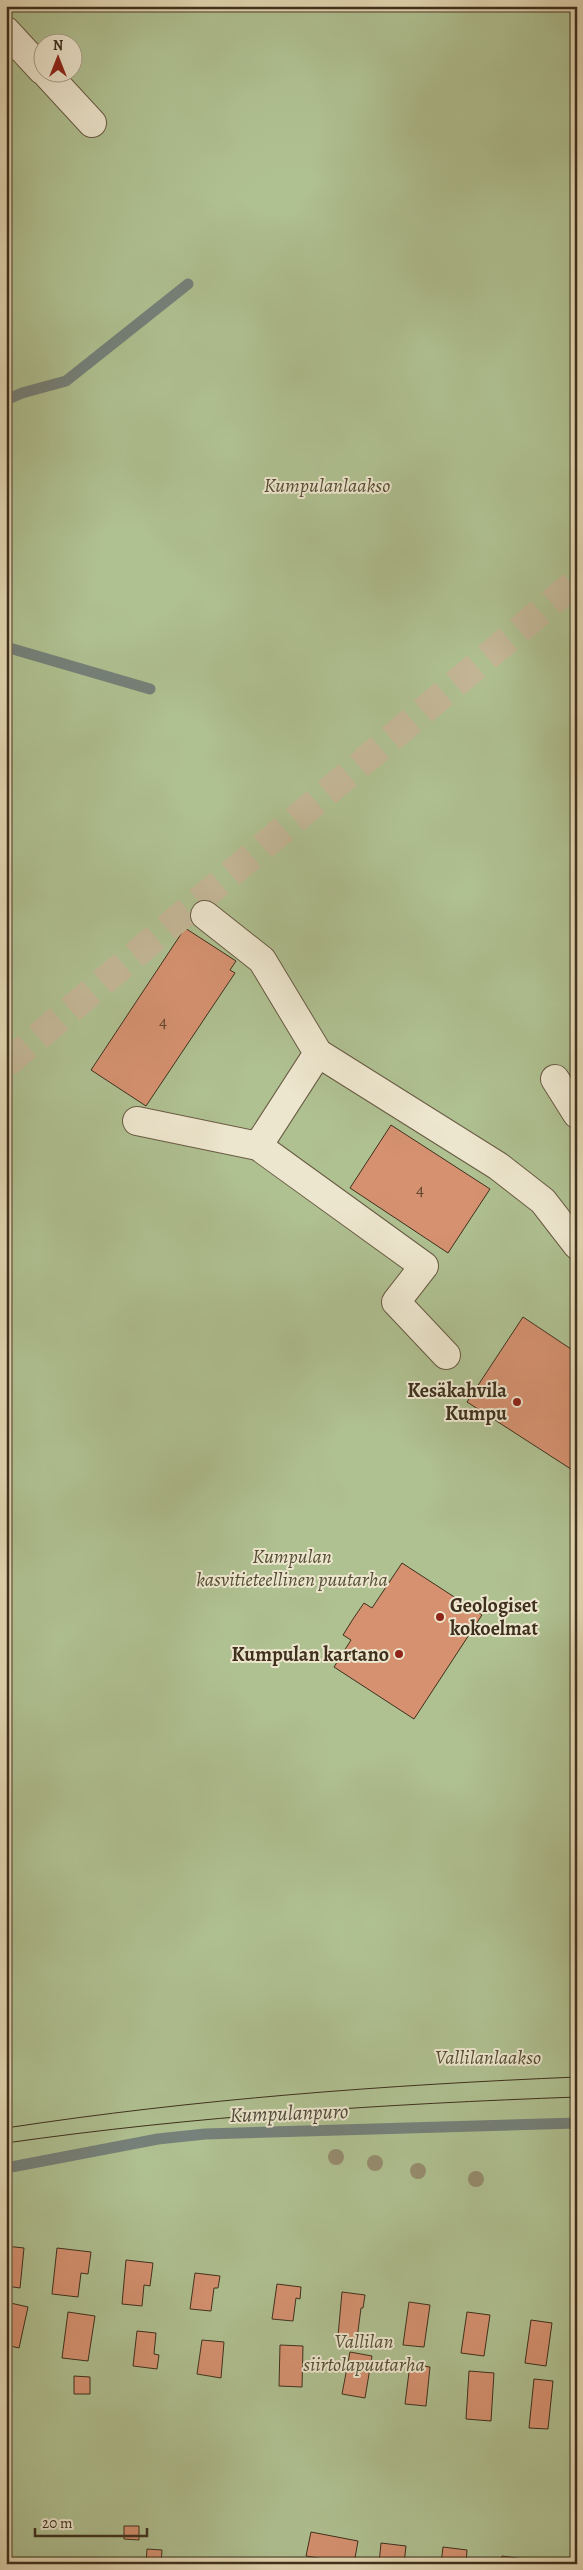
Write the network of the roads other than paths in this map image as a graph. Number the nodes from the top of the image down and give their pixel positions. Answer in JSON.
{"nodes":[{"id":1,"x":6,"y":32,"type":"edge"},
{"id":2,"x":32,"y":59,"type":"edge"},
{"id":3,"x":54,"y":82,"type":"edge"},
{"id":4,"x":92,"y":123,"type":"dead end"},
{"id":5,"x":205,"y":915,"type":"dead end"},
{"id":6,"x":318,"y":1053,"type":"junction"},
{"id":7,"x":555,"y":1079,"type":"dead end"},
{"id":8,"x":577,"y":1114,"type":"edge"},
{"id":9,"x":137,"y":1121,"type":"dead end"},
{"id":10,"x":258,"y":1146,"type":"junction"},
{"id":11,"x":577,"y":1245,"type":"edge"},
{"id":12,"x":446,"y":1355,"type":"dead end"}],
"edges":[{"from":1,"to":2,"type":"street"},
{"from":3,"to":4,"type":"street"},
{"from":5,"to":6,"type":"street"},
{"from":6,"to":10,"type":"street"},
{"from":6,"to":11,"type":"street"},
{"from":7,"to":8,"type":"street"},
{"from":9,"to":10,"type":"street"},
{"from":10,"to":12,"type":"street"}]}
